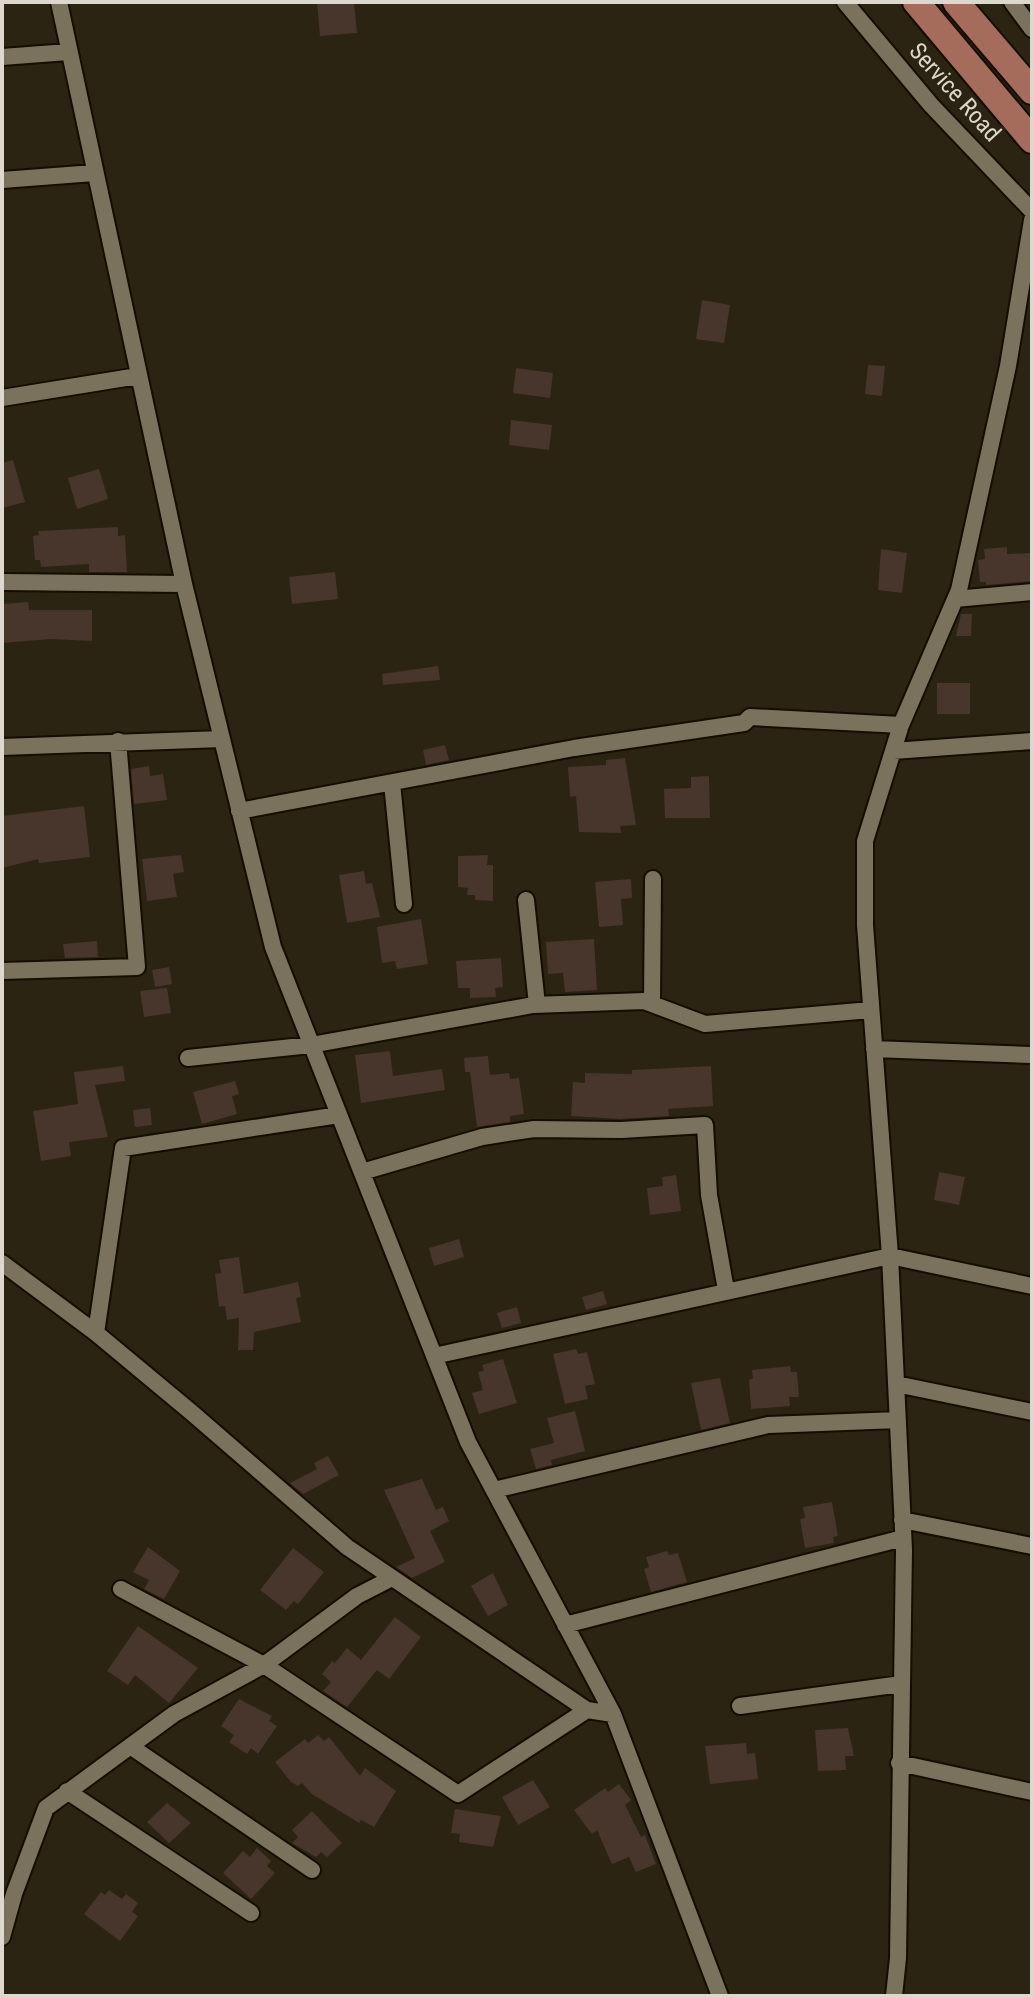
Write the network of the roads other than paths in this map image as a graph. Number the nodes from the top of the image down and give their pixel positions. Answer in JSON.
{"nodes":[{"id":1,"x":59,"y":2,"type":"edge"},
{"id":2,"x":845,"y":2,"type":"edge"},
{"id":3,"x":916,"y":2,"type":"edge"},
{"id":4,"x":956,"y":2,"type":"edge"},
{"id":5,"x":1012,"y":2,"type":"edge"},
{"id":6,"x":1032,"y":29,"type":"edge"},
{"id":7,"x":68,"y":52,"type":"junction"},
{"id":8,"x":2,"y":57,"type":"edge"},
{"id":9,"x":1032,"y":91,"type":"edge"},
{"id":10,"x":1032,"y":140,"type":"edge"},
{"id":11,"x":94,"y":173,"type":"junction"},
{"id":12,"x":2,"y":180,"type":"edge"},
{"id":13,"x":1032,"y":211,"type":"edge"},
{"id":14,"x":1032,"y":220,"type":"edge"},
{"id":15,"x":138,"y":376,"type":"junction"},
{"id":16,"x":2,"y":398,"type":"edge"},
{"id":17,"x":2,"y":582,"type":"edge"},
{"id":18,"x":184,"y":584,"type":"junction"},
{"id":19,"x":1032,"y":592,"type":"edge"},
{"id":20,"x":955,"y":599,"type":"junction"},
{"id":21,"x":901,"y":725,"type":"junction"},
{"id":22,"x":222,"y":739,"type":"junction"},
{"id":23,"x":118,"y":741,"type":"junction"},
{"id":24,"x":1032,"y":741,"type":"edge"},
{"id":25,"x":2,"y":747,"type":"edge"},
{"id":26,"x":893,"y":751,"type":"junction"},
{"id":27,"x":392,"y":783,"type":"junction"},
{"id":28,"x":239,"y":811,"type":"junction"},
{"id":29,"x":653,"y":879,"type":"dead end"},
{"id":30,"x":526,"y":900,"type":"dead end"},
{"id":31,"x":404,"y":904,"type":"dead end"},
{"id":32,"x":2,"y":971,"type":"edge"},
{"id":33,"x":652,"y":1004,"type":"junction"},
{"id":34,"x":537,"y":1005,"type":"junction"},
{"id":35,"x":871,"y":1010,"type":"junction"},
{"id":36,"x":311,"y":1045,"type":"junction"},
{"id":37,"x":874,"y":1049,"type":"junction"},
{"id":38,"x":1032,"y":1055,"type":"edge"},
{"id":39,"x":188,"y":1058,"type":"dead end"},
{"id":40,"x":339,"y":1115,"type":"junction"},
{"id":41,"x":362,"y":1172,"type":"junction"},
{"id":42,"x":890,"y":1256,"type":"junction"},
{"id":43,"x":2,"y":1263,"type":"edge"},
{"id":44,"x":1032,"y":1286,"type":"edge"},
{"id":45,"x":726,"y":1290,"type":"junction"},
{"id":46,"x":96,"y":1333,"type":"junction"},
{"id":47,"x":434,"y":1356,"type":"junction"},
{"id":48,"x":896,"y":1384,"type":"junction"},
{"id":49,"x":1032,"y":1412,"type":"edge"},
{"id":50,"x":898,"y":1420,"type":"junction"},
{"id":51,"x":494,"y":1490,"type":"junction"},
{"id":52,"x":902,"y":1520,"type":"junction"},
{"id":53,"x":903,"y":1538,"type":"junction"},
{"id":54,"x":1032,"y":1546,"type":"edge"},
{"id":55,"x":392,"y":1578,"type":"junction"},
{"id":56,"x":121,"y":1589,"type":"dead end"},
{"id":57,"x":565,"y":1625,"type":"junction"},
{"id":58,"x":264,"y":1665,"type":"junction"},
{"id":59,"x":901,"y":1684,"type":"junction"},
{"id":60,"x":740,"y":1706,"type":"dead end"},
{"id":61,"x":587,"y":1710,"type":"junction"},
{"id":62,"x":613,"y":1714,"type":"junction"},
{"id":63,"x":130,"y":1746,"type":"junction"},
{"id":64,"x":899,"y":1763,"type":"junction"},
{"id":65,"x":67,"y":1791,"type":"junction"},
{"id":66,"x":1032,"y":1792,"type":"edge"},
{"id":67,"x":312,"y":1870,"type":"dead end"},
{"id":68,"x":251,"y":1913,"type":"dead end"},
{"id":69,"x":2,"y":1937,"type":"edge"},
{"id":70,"x":720,"y":1996,"type":"edge"},
{"id":71,"x":894,"y":1996,"type":"edge"}],
"edges":[{"from":1,"to":7,"type":"street"},
{"from":2,"to":13,"type":"street","name":"Service Road"},
{"from":3,"to":10,"type":"main road"},
{"from":4,"to":9,"type":"main road"},
{"from":5,"to":6,"type":"street"},
{"from":7,"to":8,"type":"street"},
{"from":7,"to":11,"type":"street"},
{"from":11,"to":12,"type":"street"},
{"from":11,"to":15,"type":"street"},
{"from":14,"to":20,"type":"street"},
{"from":15,"to":16,"type":"street"},
{"from":15,"to":18,"type":"street"},
{"from":17,"to":18,"type":"street"},
{"from":18,"to":22,"type":"street"},
{"from":19,"to":20,"type":"street"},
{"from":20,"to":21,"type":"street"},
{"from":21,"to":26,"type":"street"},
{"from":21,"to":27,"type":"street"},
{"from":22,"to":23,"type":"street"},
{"from":22,"to":28,"type":"street"},
{"from":23,"to":25,"type":"street"},
{"from":23,"to":32,"type":"street"},
{"from":24,"to":26,"type":"street"},
{"from":26,"to":35,"type":"street"},
{"from":27,"to":28,"type":"street"},
{"from":27,"to":31,"type":"street"},
{"from":28,"to":36,"type":"street"},
{"from":29,"to":33,"type":"street"},
{"from":30,"to":34,"type":"street"},
{"from":33,"to":34,"type":"street"},
{"from":33,"to":35,"type":"street"},
{"from":34,"to":36,"type":"street"},
{"from":35,"to":37,"type":"street"},
{"from":36,"to":39,"type":"street"},
{"from":36,"to":40,"type":"street"},
{"from":37,"to":38,"type":"street"},
{"from":37,"to":42,"type":"street"},
{"from":40,"to":41,"type":"street"},
{"from":40,"to":46,"type":"street"},
{"from":41,"to":45,"type":"street"},
{"from":41,"to":47,"type":"street"},
{"from":42,"to":44,"type":"street"},
{"from":42,"to":45,"type":"street"},
{"from":42,"to":48,"type":"street"},
{"from":43,"to":46,"type":"street"},
{"from":45,"to":47,"type":"street"},
{"from":46,"to":55,"type":"street"},
{"from":47,"to":51,"type":"street"},
{"from":48,"to":49,"type":"street"},
{"from":48,"to":50,"type":"street"},
{"from":50,"to":51,"type":"street"},
{"from":50,"to":52,"type":"street"},
{"from":51,"to":57,"type":"street"},
{"from":52,"to":53,"type":"street"},
{"from":52,"to":54,"type":"street"},
{"from":53,"to":57,"type":"street"},
{"from":53,"to":59,"type":"street"},
{"from":55,"to":58,"type":"street"},
{"from":55,"to":61,"type":"street"},
{"from":56,"to":58,"type":"street"},
{"from":57,"to":62,"type":"street"},
{"from":58,"to":61,"type":"street"},
{"from":58,"to":63,"type":"street"},
{"from":59,"to":60,"type":"street"},
{"from":59,"to":64,"type":"street"},
{"from":61,"to":62,"type":"street"},
{"from":62,"to":70,"type":"street"},
{"from":63,"to":65,"type":"street"},
{"from":63,"to":67,"type":"street"},
{"from":64,"to":66,"type":"street"},
{"from":64,"to":71,"type":"street"},
{"from":65,"to":68,"type":"street"},
{"from":65,"to":69,"type":"street"}]}
